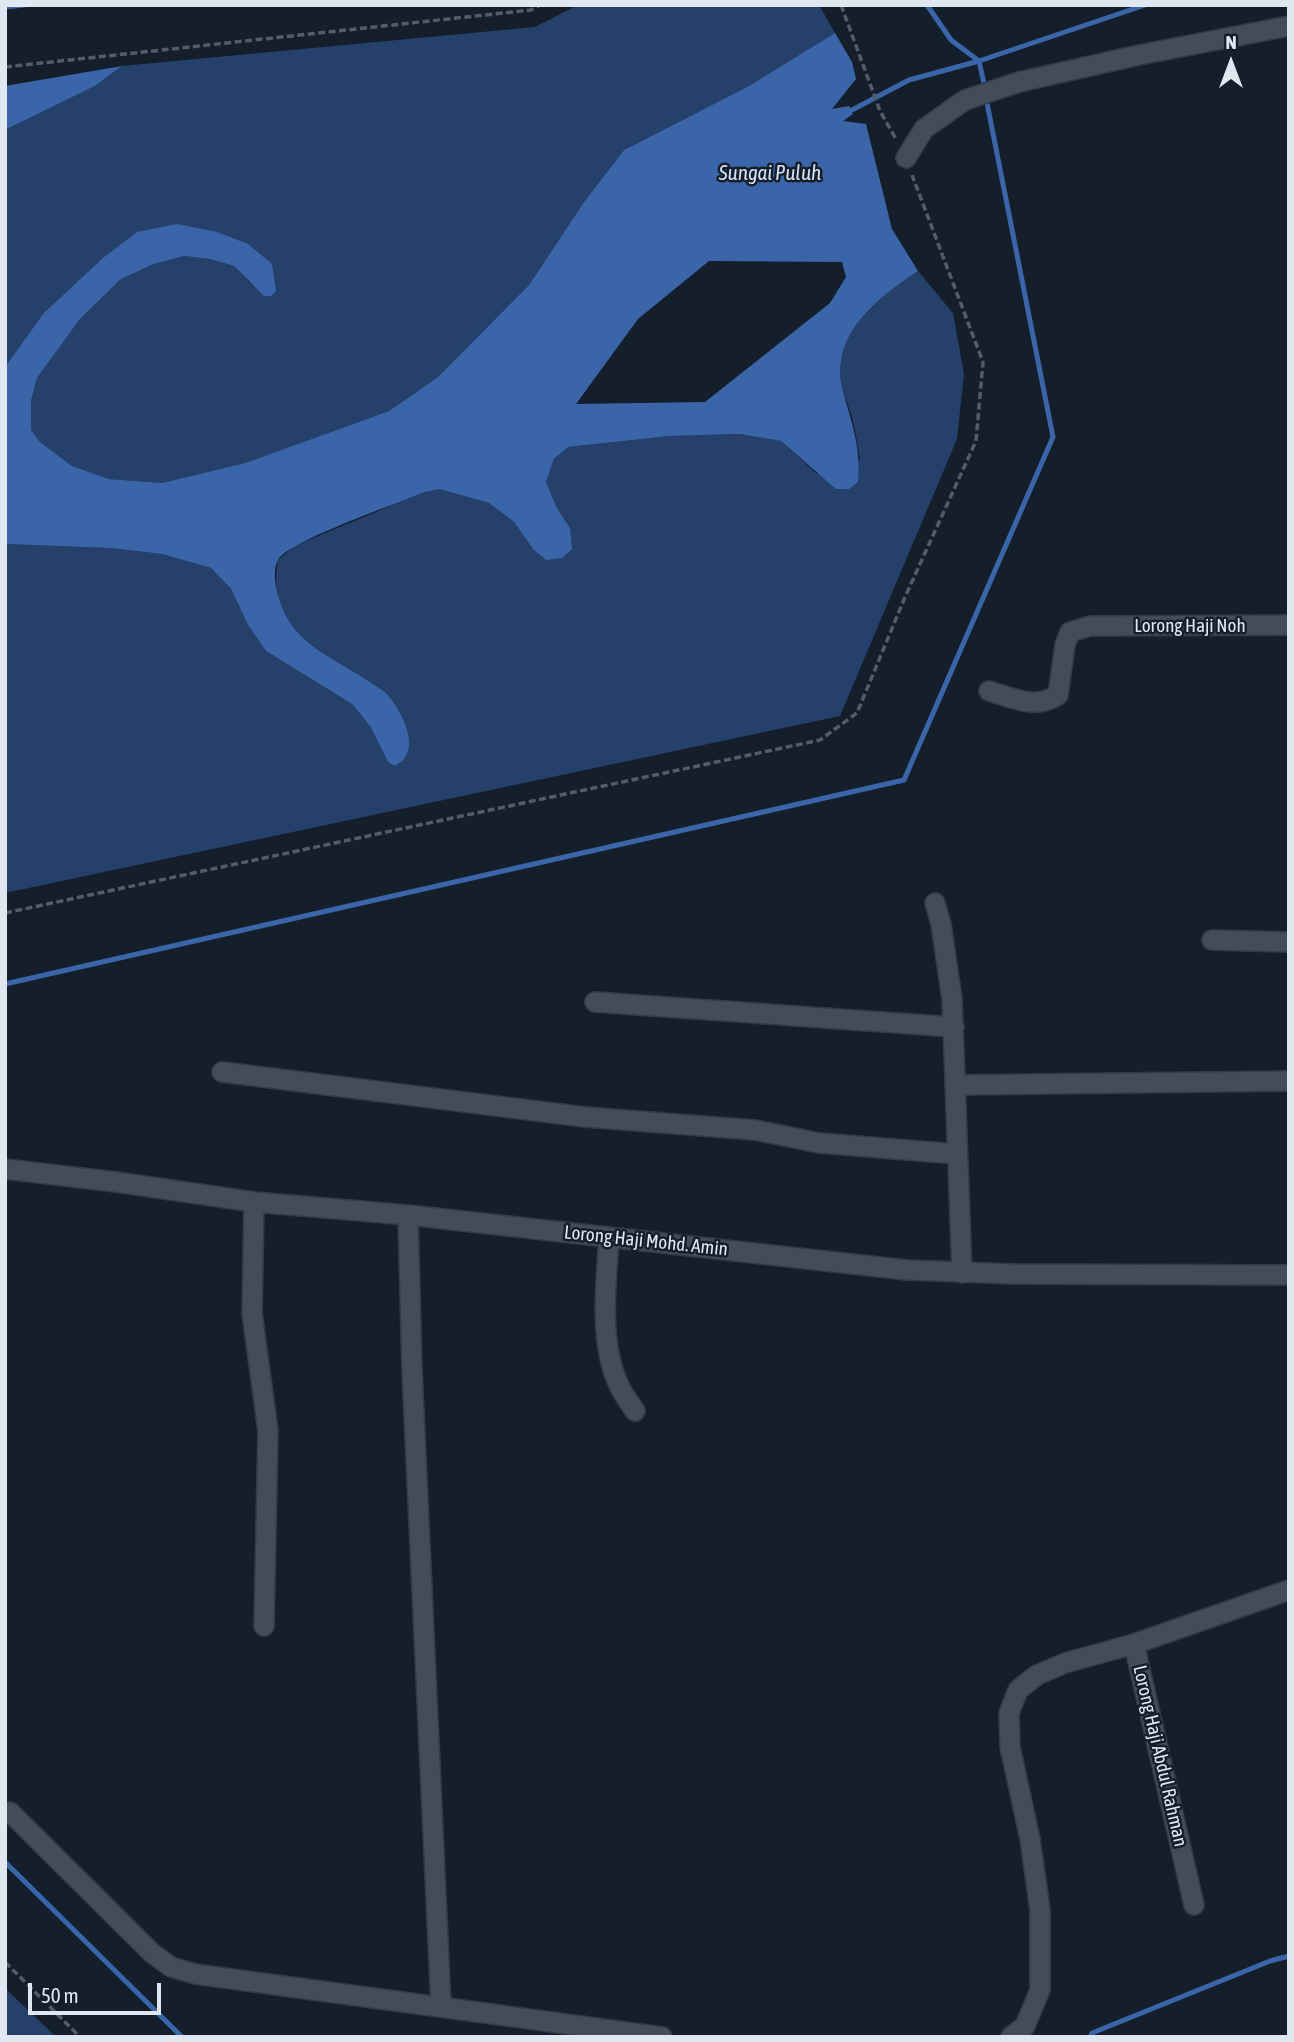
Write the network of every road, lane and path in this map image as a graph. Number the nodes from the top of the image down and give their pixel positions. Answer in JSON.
{"nodes":[{"id":1,"x":540,"y":5,"type":"edge"},
{"id":2,"x":841,"y":5,"type":"edge"},
{"id":3,"x":1289,"y":26,"type":"edge"},
{"id":4,"x":5,"y":67,"type":"edge"},
{"id":5,"x":906,"y":158,"type":"junction"},
{"id":6,"x":1289,"y":625,"type":"edge"},
{"id":7,"x":989,"y":691,"type":"dead end"},
{"id":8,"x":935,"y":903,"type":"dead end"},
{"id":9,"x":5,"y":913,"type":"edge"},
{"id":10,"x":1212,"y":940,"type":"dead end"},
{"id":11,"x":1289,"y":942,"type":"edge"},
{"id":12,"x":595,"y":1002,"type":"dead end"},
{"id":13,"x":954,"y":1027,"type":"junction"},
{"id":14,"x":222,"y":1072,"type":"dead end"},
{"id":15,"x":1289,"y":1081,"type":"edge"},
{"id":16,"x":955,"y":1085,"type":"junction"},
{"id":17,"x":957,"y":1154,"type":"junction"},
{"id":18,"x":5,"y":1169,"type":"edge"},
{"id":19,"x":254,"y":1202,"type":"junction"},
{"id":20,"x":408,"y":1215,"type":"junction"},
{"id":21,"x":609,"y":1238,"type":"junction"},
{"id":22,"x":962,"y":1273,"type":"junction"},
{"id":23,"x":1289,"y":1275,"type":"edge"},
{"id":24,"x":635,"y":1411,"type":"dead end"},
{"id":25,"x":1289,"y":1590,"type":"edge"},
{"id":26,"x":264,"y":1626,"type":"dead end"},
{"id":27,"x":1134,"y":1644,"type":"junction"},
{"id":28,"x":10,"y":1812,"type":"dead end"},
{"id":29,"x":1194,"y":1905,"type":"dead end"},
{"id":30,"x":5,"y":1962,"type":"edge"},
{"id":31,"x":441,"y":2007,"type":"junction"},
{"id":32,"x":80,"y":2037,"type":"edge"},
{"id":33,"x":662,"y":2037,"type":"edge"},
{"id":34,"x":1012,"y":2037,"type":"edge"}],
"edges":[{"from":1,"to":4,"type":"path"},
{"from":2,"to":5,"type":"path"},
{"from":3,"to":5,"type":"street"},
{"from":5,"to":9,"type":"path"},
{"from":6,"to":7,"type":"street","name":"Lorong Haji Noh"},
{"from":8,"to":13,"type":"street"},
{"from":10,"to":11,"type":"street"},
{"from":12,"to":13,"type":"street"},
{"from":13,"to":16,"type":"street"},
{"from":14,"to":17,"type":"street"},
{"from":15,"to":16,"type":"street"},
{"from":16,"to":17,"type":"street"},
{"from":17,"to":22,"type":"street"},
{"from":18,"to":19,"type":"street","name":"Lorong Haji Mohd. Amin"},
{"from":19,"to":20,"type":"street","name":"Lorong Haji Mohd. Amin"},
{"from":19,"to":26,"type":"street"},
{"from":20,"to":21,"type":"street","name":"Lorong Haji Mohd. Amin"},
{"from":20,"to":31,"type":"street"},
{"from":21,"to":22,"type":"street","name":"Lorong Haji Mohd. Amin"},
{"from":21,"to":24,"type":"street"},
{"from":22,"to":23,"type":"street","name":"Lorong Haji Mohd. Amin"},
{"from":25,"to":27,"type":"street","name":"Lorong Haji Abdul Rahman"},
{"from":27,"to":29,"type":"street","name":"Lorong Haji Abdul Rahman"},
{"from":27,"to":34,"type":"street"},
{"from":28,"to":31,"type":"street"},
{"from":30,"to":32,"type":"path"},
{"from":31,"to":33,"type":"street"}]}
